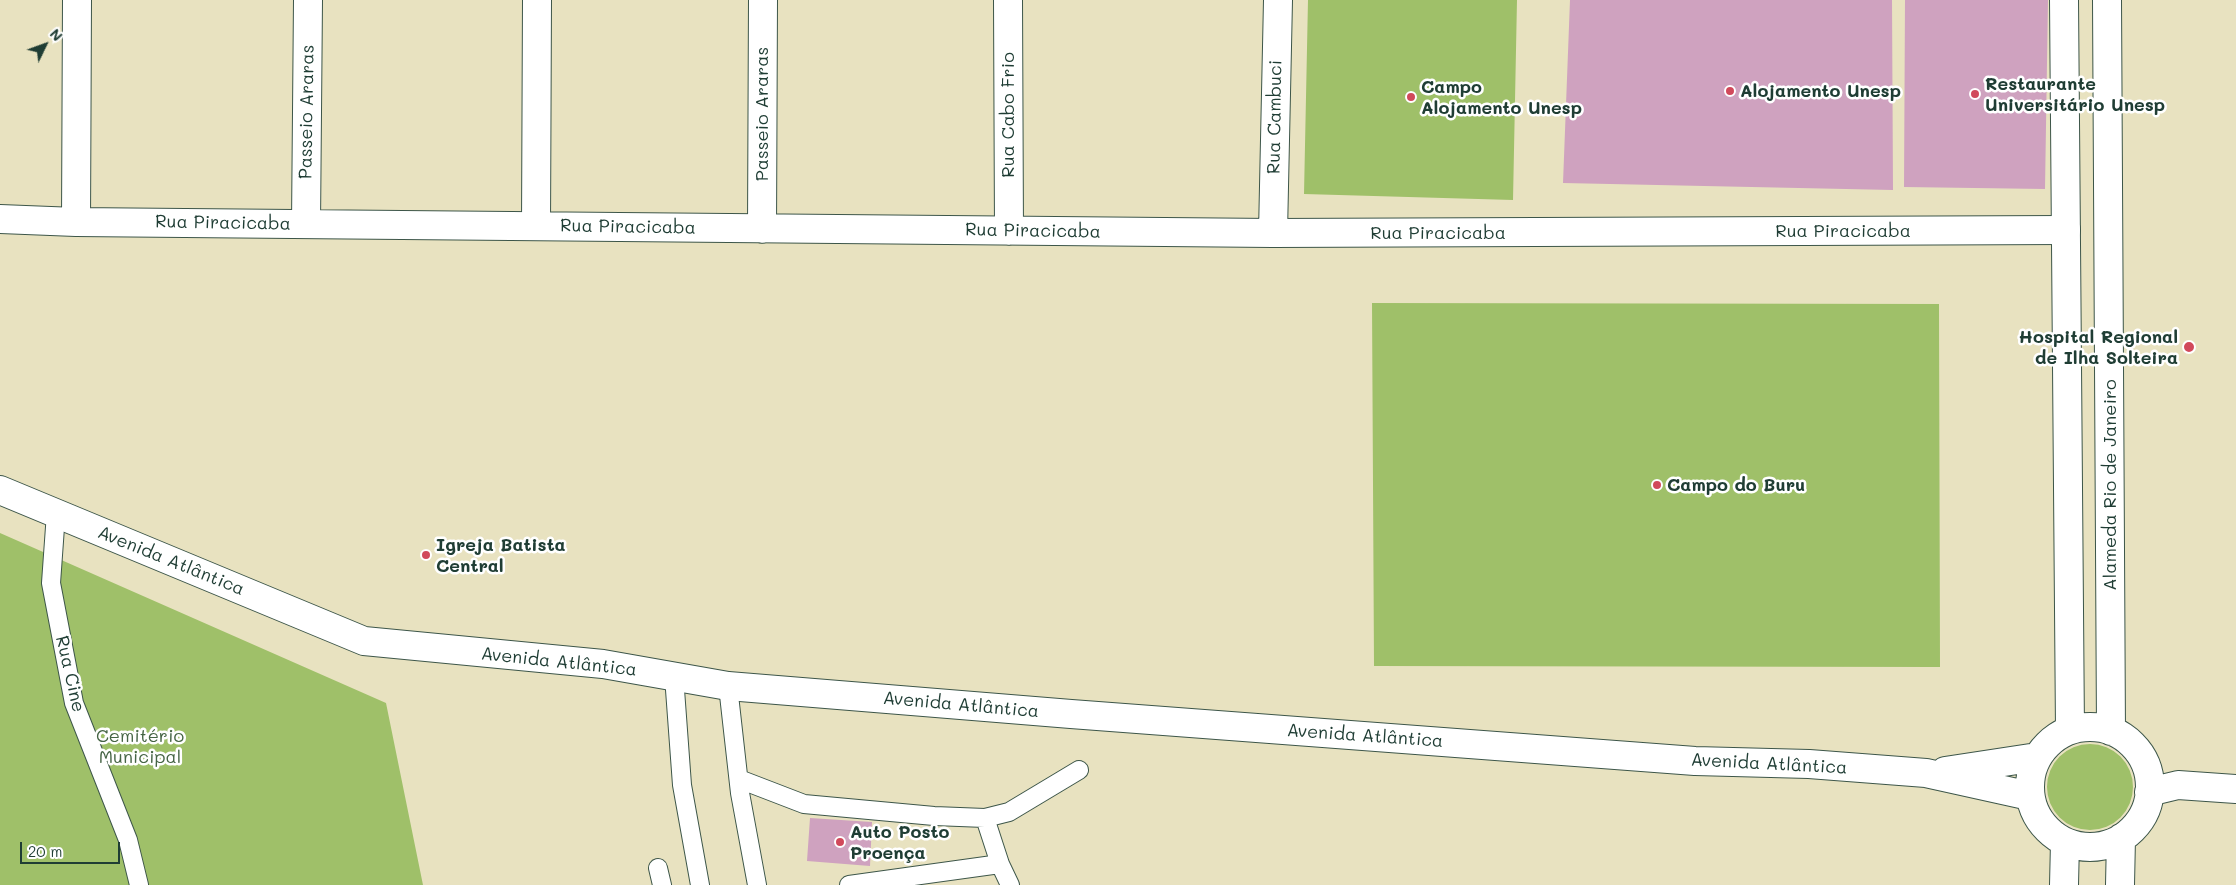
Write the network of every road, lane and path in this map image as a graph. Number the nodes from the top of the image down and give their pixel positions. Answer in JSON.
{"nodes":[{"id":1,"x":77,"y":0,"type":"edge"},
{"id":2,"x":308,"y":0,"type":"edge"},
{"id":3,"x":537,"y":0,"type":"edge"},
{"id":4,"x":763,"y":0,"type":"edge"},
{"id":5,"x":1008,"y":0,"type":"edge"},
{"id":6,"x":1278,"y":0,"type":"edge"},
{"id":7,"x":2064,"y":0,"type":"edge"},
{"id":8,"x":2107,"y":0,"type":"edge"},
{"id":9,"x":0,"y":219,"type":"edge"},
{"id":10,"x":76,"y":222,"type":"junction"},
{"id":11,"x":306,"y":224,"type":"junction"},
{"id":12,"x":536,"y":226,"type":"junction"},
{"id":13,"x":762,"y":228,"type":"junction"},
{"id":14,"x":2066,"y":230,"type":"junction"},
{"id":15,"x":1009,"y":231,"type":"junction"},
{"id":16,"x":1273,"y":233,"type":"junction"},
{"id":17,"x":0,"y":477,"type":"edge"},
{"id":18,"x":0,"y":490,"type":"edge"},
{"id":19,"x":26,"y":500,"type":"junction"},
{"id":20,"x":56,"y":513,"type":"junction"},
{"id":21,"x":674,"y":676,"type":"junction"},
{"id":22,"x":728,"y":686,"type":"junction"},
{"id":23,"x":2070,"y":730,"type":"junction"},
{"id":24,"x":2111,"y":731,"type":"junction"},
{"id":25,"x":2037,"y":757,"type":"junction"},
{"id":26,"x":2146,"y":765,"type":"junction"},
{"id":27,"x":1079,"y":770,"type":"dead end"},
{"id":28,"x":1926,"y":774,"type":"junction"},
{"id":29,"x":739,"y":779,"type":"junction"},
{"id":30,"x":2178,"y":785,"type":"junction"},
{"id":31,"x":2236,"y":789,"type":"edge"},
{"id":32,"x":2149,"y":792,"type":"junction"},
{"id":33,"x":2030,"y":796,"type":"junction"},
{"id":34,"x":985,"y":818,"type":"junction"},
{"id":35,"x":2122,"y":838,"type":"junction"},
{"id":36,"x":2065,"y":842,"type":"junction"},
{"id":37,"x":1000,"y":864,"type":"junction"},
{"id":38,"x":658,"y":868,"type":"dead end"},
{"id":39,"x":139,"y":885,"type":"edge"},
{"id":40,"x":662,"y":885,"type":"edge"},
{"id":41,"x":700,"y":885,"type":"edge"},
{"id":42,"x":757,"y":885,"type":"edge"},
{"id":43,"x":849,"y":885,"type":"edge"},
{"id":44,"x":1010,"y":885,"type":"edge"},
{"id":45,"x":2064,"y":885,"type":"edge"},
{"id":46,"x":2120,"y":885,"type":"edge"}],
"edges":[{"from":1,"to":10,"type":"street"},
{"from":2,"to":11,"type":"street","name":"Passeio Araras"},
{"from":3,"to":12,"type":"street"},
{"from":4,"to":13,"type":"street","name":"Passeio Araras"},
{"from":5,"to":15,"type":"street","name":"Rua Cabo Frio"},
{"from":6,"to":16,"type":"street","name":"Rua Cambuci"},
{"from":7,"to":14,"type":"street"},
{"from":8,"to":24,"type":"street","name":"Alameda Rio de Janeiro"},
{"from":9,"to":10,"type":"street","name":"Rua Piracicaba"},
{"from":10,"to":11,"type":"street","name":"Rua Piracicaba"},
{"from":11,"to":12,"type":"street","name":"Rua Piracicaba"},
{"from":12,"to":13,"type":"street","name":"Rua Piracicaba"},
{"from":13,"to":15,"type":"street","name":"Rua Piracicaba"},
{"from":14,"to":16,"type":"street","name":"Rua Piracicaba"},
{"from":14,"to":23,"type":"street"},
{"from":15,"to":16,"type":"street","name":"Rua Piracicaba"},
{"from":17,"to":19,"type":"street"},
{"from":18,"to":19,"type":"street","name":"Avenida Atlântica"},
{"from":19,"to":20,"type":"street","name":"Avenida Atlântica"},
{"from":20,"to":21,"type":"street","name":"Avenida Atlântica"},
{"from":20,"to":39,"type":"lane","name":"Rua Cine"},
{"from":21,"to":22,"type":"street","name":"Avenida Atlântica"},
{"from":21,"to":41,"type":"lane"},
{"from":22,"to":28,"type":"street","name":"Avenida Atlântica"},
{"from":22,"to":29,"type":"lane"},
{"from":23,"to":24,"type":"street"},
{"from":23,"to":25,"type":"street"},
{"from":24,"to":26,"type":"street"},
{"from":25,"to":28,"type":"street","name":"Avenida Atlântica"},
{"from":25,"to":33,"type":"street"},
{"from":26,"to":30,"type":"street"},
{"from":26,"to":32,"type":"street"},
{"from":27,"to":34,"type":"lane"},
{"from":28,"to":33,"type":"street","name":"Avenida Atlântica"},
{"from":29,"to":34,"type":"lane"},
{"from":29,"to":42,"type":"lane"},
{"from":30,"to":31,"type":"street"},
{"from":30,"to":32,"type":"street"},
{"from":32,"to":35,"type":"street"},
{"from":33,"to":36,"type":"street"},
{"from":34,"to":37,"type":"lane"},
{"from":35,"to":36,"type":"street"},
{"from":35,"to":46,"type":"street"},
{"from":36,"to":45,"type":"street"},
{"from":37,"to":43,"type":"lane"},
{"from":37,"to":44,"type":"lane"},
{"from":38,"to":40,"type":"lane"}]}
